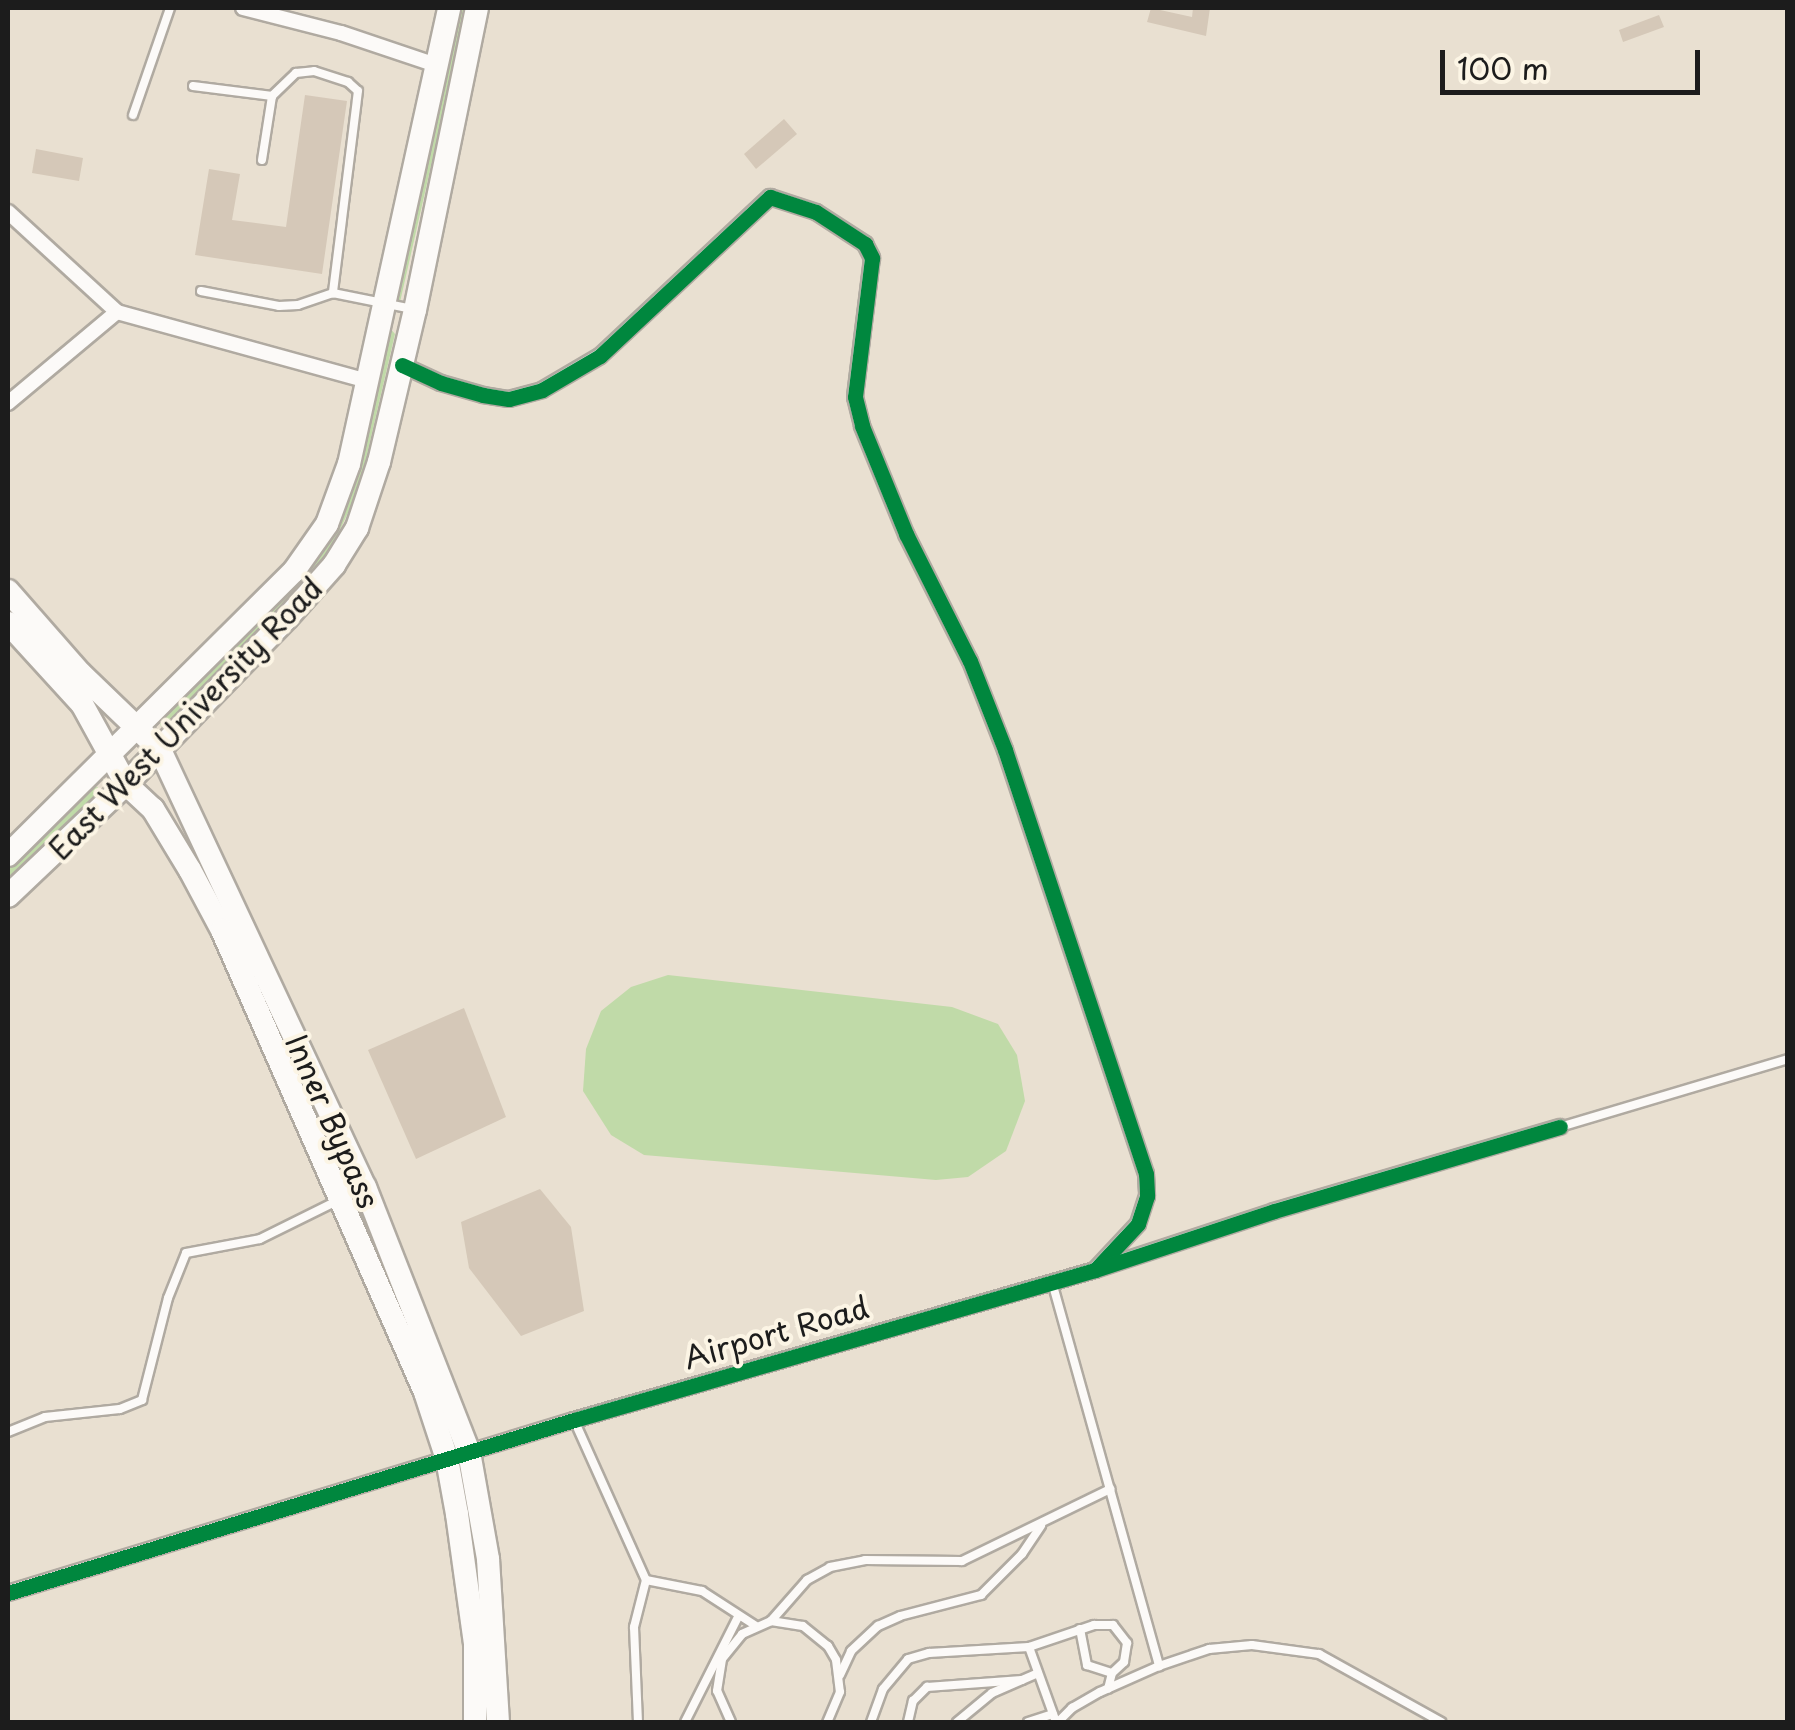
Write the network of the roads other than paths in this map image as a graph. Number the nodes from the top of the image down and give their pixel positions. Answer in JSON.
{"nodes":[{"id":1,"x":170,"y":8,"type":"edge"},
{"id":2,"x":243,"y":8,"type":"edge"},
{"id":3,"x":449,"y":8,"type":"edge"},
{"id":4,"x":477,"y":8,"type":"edge"},
{"id":5,"x":436,"y":65,"type":"junction"},
{"id":6,"x":193,"y":86,"type":"dead end"},
{"id":7,"x":272,"y":96,"type":"junction"},
{"id":8,"x":133,"y":115,"type":"dead end"},
{"id":9,"x":262,"y":160,"type":"dead end"},
{"id":10,"x":8,"y":212,"type":"edge"},
{"id":11,"x":201,"y":291,"type":"dead end"},
{"id":12,"x":333,"y":293,"type":"junction"},
{"id":13,"x":384,"y":303,"type":"junction"},
{"id":14,"x":414,"y":310,"type":"junction"},
{"id":15,"x":118,"y":312,"type":"junction"},
{"id":16,"x":402,"y":365,"type":"junction"},
{"id":17,"x":367,"y":381,"type":"junction"},
{"id":18,"x":8,"y":403,"type":"edge"},
{"id":19,"x":8,"y":591,"type":"edge"},
{"id":20,"x":8,"y":623,"type":"edge"},
{"id":21,"x":137,"y":727,"type":"junction"},
{"id":22,"x":160,"y":750,"type":"junction"},
{"id":23,"x":110,"y":753,"type":"junction"},
{"id":24,"x":126,"y":784,"type":"junction"},
{"id":25,"x":8,"y":855,"type":"edge"},
{"id":26,"x":8,"y":896,"type":"edge"},
{"id":27,"x":1788,"y":1059,"type":"edge"},
{"id":28,"x":1560,"y":1127,"type":"joint"},
{"id":29,"x":364,"y":1187,"type":"junction"},
{"id":30,"x":343,"y":1199,"type":"junction"},
{"id":31,"x":1095,"y":1270,"type":"junction"},
{"id":32,"x":1052,"y":1282,"type":"junction"},
{"id":33,"x":574,"y":1420,"type":"junction"},
{"id":34,"x":8,"y":1432,"type":"edge"},
{"id":35,"x":458,"y":1456,"type":"junction"},
{"id":36,"x":1110,"y":1489,"type":"junction"},
{"id":37,"x":1044,"y":1522,"type":"junction"},
{"id":38,"x":646,"y":1580,"type":"junction"},
{"id":39,"x":8,"y":1593,"type":"edge"},
{"id":40,"x":738,"y":1616,"type":"junction"},
{"id":41,"x":771,"y":1621,"type":"junction"},
{"id":42,"x":756,"y":1626,"type":"junction"},
{"id":43,"x":1080,"y":1629,"type":"junction"},
{"id":44,"x":1029,"y":1646,"type":"junction"},
{"id":45,"x":1159,"y":1666,"type":"junction"},
{"id":46,"x":1038,"y":1673,"type":"junction"},
{"id":47,"x":1112,"y":1674,"type":"junction"},
{"id":48,"x":840,"y":1675,"type":"junction"},
{"id":49,"x":1022,"y":1680,"type":"junction"},
{"id":50,"x":1108,"y":1688,"type":"junction"},
{"id":51,"x":829,"y":1720,"type":"edge"},
{"id":52,"x":1056,"y":1720,"type":"edge"},
{"id":53,"x":475,"y":1722,"type":"edge"},
{"id":54,"x":498,"y":1722,"type":"edge"},
{"id":55,"x":638,"y":1722,"type":"edge"},
{"id":56,"x":685,"y":1722,"type":"edge"},
{"id":57,"x":731,"y":1722,"type":"edge"},
{"id":58,"x":840,"y":1722,"type":"edge"},
{"id":59,"x":871,"y":1722,"type":"edge"},
{"id":60,"x":908,"y":1722,"type":"edge"},
{"id":61,"x":957,"y":1722,"type":"edge"},
{"id":62,"x":1028,"y":1722,"type":"edge"},
{"id":63,"x":1441,"y":1722,"type":"edge"}],
"edges":[{"from":1,"to":8,"type":"lane"},
{"from":2,"to":5,"type":"street"},
{"from":3,"to":5,"type":"main road","name":"East West University Road"},
{"from":4,"to":14,"type":"main road","name":"East West University Road"},
{"from":5,"to":13,"type":"main road","name":"East West University Road"},
{"from":6,"to":7,"type":"lane"},
{"from":7,"to":9,"type":"lane"},
{"from":7,"to":12,"type":"lane"},
{"from":10,"to":15,"type":"street"},
{"from":11,"to":12,"type":"lane"},
{"from":12,"to":13,"type":"lane"},
{"from":13,"to":14,"type":"lane"},
{"from":13,"to":17,"type":"main road","name":"East West University Road"},
{"from":14,"to":16,"type":"main road","name":"East West University Road"},
{"from":15,"to":17,"type":"street"},
{"from":15,"to":18,"type":"street"},
{"from":16,"to":22,"type":"main road","name":"East West University Road"},
{"from":16,"to":31,"type":"street"},
{"from":17,"to":21,"type":"main road","name":"East West University Road"},
{"from":19,"to":21,"type":"main road","name":"Inner Bypass"},
{"from":20,"to":23,"type":"main road","name":"Inner Bypass"},
{"from":21,"to":22,"type":"main road","name":"Inner Bypass"},
{"from":21,"to":23,"type":"main road","name":"East West University Road"},
{"from":22,"to":24,"type":"main road","name":"East West University Road"},
{"from":22,"to":29,"type":"main road","name":"Inner Bypass"},
{"from":23,"to":24,"type":"main road","name":"Inner Bypass"},
{"from":23,"to":25,"type":"main road","name":"East West University Road"},
{"from":24,"to":26,"type":"main road","name":"East West University Road"},
{"from":24,"to":30,"type":"main road","name":"Inner Bypass"},
{"from":27,"to":28,"type":"lane","name":"Airport Road"},
{"from":28,"to":31,"type":"street","name":"Airport Road"},
{"from":29,"to":30,"type":"lane"},
{"from":29,"to":35,"type":"main road","name":"Inner Bypass"},
{"from":30,"to":34,"type":"lane"},
{"from":30,"to":35,"type":"main road","name":"Inner Bypass"},
{"from":31,"to":32,"type":"street","name":"Airport Road"},
{"from":32,"to":33,"type":"street","name":"Airport Road"},
{"from":32,"to":36,"type":"lane"},
{"from":33,"to":35,"type":"street","name":"Airport Road"},
{"from":33,"to":38,"type":"lane"},
{"from":35,"to":39,"type":"street","name":"Airport Road"},
{"from":35,"to":53,"type":"main road","name":"Inner Bypass"},
{"from":35,"to":54,"type":"main road","name":"Inner Bypass"},
{"from":36,"to":37,"type":"lane"},
{"from":36,"to":45,"type":"lane"},
{"from":37,"to":41,"type":"lane"},
{"from":37,"to":48,"type":"lane"},
{"from":38,"to":40,"type":"lane"},
{"from":38,"to":55,"type":"lane"},
{"from":40,"to":42,"type":"lane"},
{"from":40,"to":56,"type":"lane"},
{"from":41,"to":42,"type":"lane"},
{"from":41,"to":48,"type":"lane"},
{"from":42,"to":57,"type":"lane"},
{"from":43,"to":44,"type":"lane"},
{"from":43,"to":47,"type":"lane"},
{"from":43,"to":47,"type":"lane"},
{"from":44,"to":46,"type":"lane"},
{"from":44,"to":59,"type":"lane"},
{"from":45,"to":50,"type":"lane"},
{"from":45,"to":63,"type":"lane"},
{"from":46,"to":49,"type":"lane"},
{"from":46,"to":52,"type":"lane"},
{"from":47,"to":50,"type":"lane"},
{"from":48,"to":51,"type":"lane"},
{"from":49,"to":60,"type":"lane"},
{"from":49,"to":61,"type":"lane"},
{"from":50,"to":52,"type":"lane"},
{"from":51,"to":58,"type":"lane"},
{"from":52,"to":62,"type":"lane"}]}
